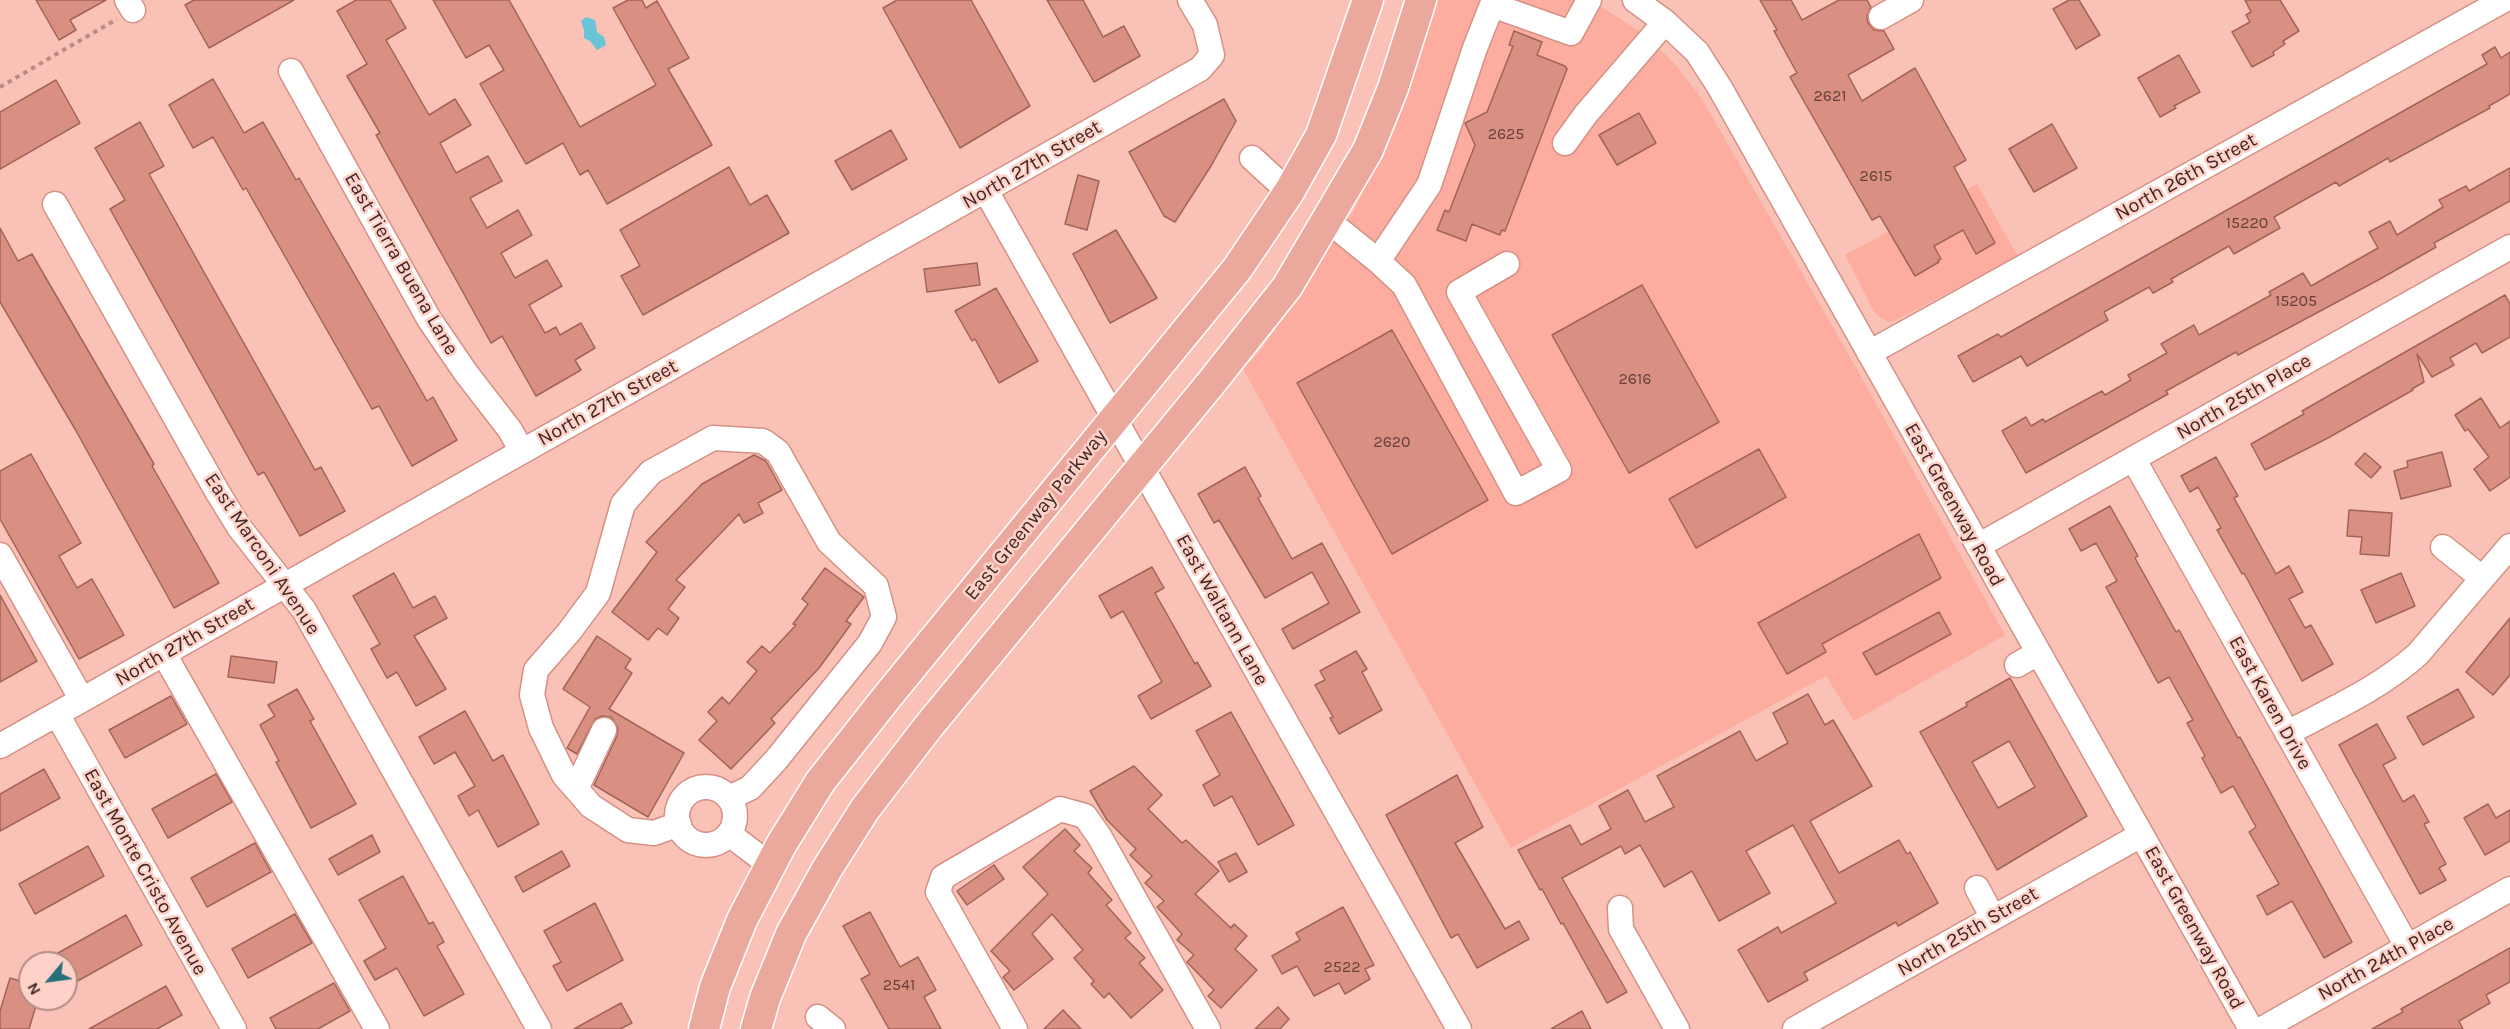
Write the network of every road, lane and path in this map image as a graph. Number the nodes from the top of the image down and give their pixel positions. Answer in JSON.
{"nodes":[{"id":1,"x":1191,"y":0,"type":"edge"},
{"id":2,"x":1368,"y":0,"type":"edge"},
{"id":3,"x":1421,"y":0,"type":"edge"},
{"id":4,"x":1589,"y":0,"type":"edge"},
{"id":5,"x":1635,"y":0,"type":"edge"},
{"id":6,"x":1911,"y":0,"type":"edge"},
{"id":7,"x":2504,"y":0,"type":"edge"},
{"id":8,"x":130,"y":5,"type":"edge"},
{"id":9,"x":1881,"y":17,"type":"dead end"},
{"id":10,"x":1665,"y":22,"type":"junction"},
{"id":11,"x":291,"y":71,"type":"dead end"},
{"id":12,"x":0,"y":87,"type":"edge"},
{"id":13,"x":1565,"y":143,"type":"dead end"},
{"id":14,"x":1252,"y":158,"type":"dead end"},
{"id":15,"x":986,"y":191,"type":"junction"},
{"id":16,"x":1289,"y":192,"type":"junction"},
{"id":17,"x":55,"y":204,"type":"dead end"},
{"id":18,"x":1326,"y":219,"type":"junction"},
{"id":19,"x":2510,"y":247,"type":"edge"},
{"id":20,"x":1378,"y":261,"type":"junction"},
{"id":21,"x":1506,"y":264,"type":"dead end"},
{"id":22,"x":1869,"y":353,"type":"junction"},
{"id":23,"x":1115,"y":418,"type":"junction"},
{"id":24,"x":522,"y":451,"type":"junction"},
{"id":25,"x":2134,"y":460,"type":"junction"},
{"id":26,"x":1142,"y":467,"type":"junction"},
{"id":27,"x":1978,"y":546,"type":"junction"},
{"id":28,"x":2510,"y":546,"type":"edge"},
{"id":29,"x":2443,"y":548,"type":"dead end"},
{"id":30,"x":0,"y":555,"type":"edge"},
{"id":31,"x":2482,"y":578,"type":"junction"},
{"id":32,"x":285,"y":584,"type":"junction"},
{"id":33,"x":164,"y":654,"type":"junction"},
{"id":34,"x":82,"y":700,"type":"junction"},
{"id":35,"x":57,"y":714,"type":"junction"},
{"id":36,"x":604,"y":730,"type":"dead end"},
{"id":37,"x":2287,"y":733,"type":"junction"},
{"id":38,"x":0,"y":746,"type":"edge"},
{"id":39,"x":576,"y":789,"type":"junction"},
{"id":40,"x":729,"y":798,"type":"junction"},
{"id":41,"x":678,"y":824,"type":"junction"},
{"id":42,"x":729,"y":834,"type":"junction"},
{"id":43,"x":2141,"y":835,"type":"junction"},
{"id":44,"x":770,"y":865,"type":"junction"},
{"id":45,"x":1977,"y":888,"type":"dead end"},
{"id":46,"x":2510,"y":889,"type":"edge"},
{"id":47,"x":1620,"y":908,"type":"dead end"},
{"id":48,"x":1993,"y":918,"type":"junction"},
{"id":49,"x":2407,"y":946,"type":"junction"},
{"id":50,"x":234,"y":1029,"type":"edge"},
{"id":51,"x":377,"y":1029,"type":"edge"},
{"id":52,"x":539,"y":1029,"type":"edge"},
{"id":53,"x":704,"y":1029,"type":"edge"},
{"id":54,"x":756,"y":1029,"type":"edge"},
{"id":55,"x":1015,"y":1029,"type":"edge"},
{"id":56,"x":1208,"y":1029,"type":"edge"},
{"id":57,"x":1459,"y":1029,"type":"edge"},
{"id":58,"x":1677,"y":1029,"type":"edge"},
{"id":59,"x":1795,"y":1029,"type":"edge"},
{"id":60,"x":2251,"y":1029,"type":"edge"},
{"id":61,"x":2262,"y":1029,"type":"edge"}],
"edges":[{"from":1,"to":15,"type":"street","name":"North 27th Street"},
{"from":2,"to":16,"type":"main road","name":"East Greenway Parkway"},
{"from":3,"to":18,"type":"main road"},
{"from":4,"to":20,"type":"street"},
{"from":5,"to":10,"type":"street","name":"East Greenway Road"},
{"from":6,"to":9,"type":"street"},
{"from":7,"to":22,"type":"street","name":"North 26th Street"},
{"from":8,"to":12,"type":"path"},
{"from":10,"to":13,"type":"street"},
{"from":10,"to":22,"type":"street","name":"East Greenway Road"},
{"from":11,"to":24,"type":"street","name":"East Tierra Buena Lane"},
{"from":14,"to":16,"type":"street"},
{"from":15,"to":23,"type":"street","name":"East Waltann Lane"},
{"from":15,"to":24,"type":"street","name":"North 27th Street"},
{"from":16,"to":18,"type":"main road"},
{"from":16,"to":23,"type":"main road","name":"East Greenway Parkway"},
{"from":17,"to":32,"type":"street","name":"East Marconi Avenue"},
{"from":18,"to":20,"type":"street"},
{"from":18,"to":26,"type":"main road"},
{"from":19,"to":25,"type":"street","name":"North 25th Place"},
{"from":20,"to":21,"type":"street"},
{"from":22,"to":27,"type":"street","name":"East Greenway Road"},
{"from":23,"to":26,"type":"street","name":"East Waltann Lane"},
{"from":23,"to":44,"type":"main road","name":"East Greenway Parkway"},
{"from":24,"to":32,"type":"street","name":"North 27th Street"},
{"from":25,"to":27,"type":"street","name":"North 25th Place"},
{"from":25,"to":37,"type":"street","name":"East Karen Drive"},
{"from":26,"to":54,"type":"main road"},
{"from":26,"to":57,"type":"street","name":"East Waltann Lane"},
{"from":27,"to":43,"type":"street","name":"East Greenway Road"},
{"from":28,"to":31,"type":"street"},
{"from":29,"to":31,"type":"street"},
{"from":30,"to":34,"type":"street"},
{"from":31,"to":37,"type":"street"},
{"from":32,"to":33,"type":"street","name":"North 27th Street"},
{"from":32,"to":52,"type":"street","name":"East Marconi Avenue"},
{"from":33,"to":34,"type":"street","name":"North 27th Street"},
{"from":33,"to":51,"type":"street"},
{"from":34,"to":35,"type":"street","name":"North 27th Street"},
{"from":35,"to":38,"type":"street","name":"North 27th Street"},
{"from":35,"to":50,"type":"street","name":"East Monte Cristo Avenue"},
{"from":36,"to":39,"type":"street"},
{"from":37,"to":49,"type":"street","name":"East Karen Drive"},
{"from":39,"to":40,"type":"street"},
{"from":39,"to":41,"type":"street"},
{"from":40,"to":41,"type":"street"},
{"from":40,"to":42,"type":"street"},
{"from":41,"to":42,"type":"street"},
{"from":42,"to":44,"type":"street"},
{"from":43,"to":48,"type":"street","name":"North 25th Street"},
{"from":43,"to":60,"type":"street","name":"East Greenway Road"},
{"from":44,"to":53,"type":"main road","name":"East Greenway Parkway"},
{"from":45,"to":48,"type":"street"},
{"from":46,"to":49,"type":"street","name":"North 24th Place"},
{"from":47,"to":58,"type":"street"},
{"from":48,"to":59,"type":"street","name":"North 25th Street"},
{"from":49,"to":61,"type":"street","name":"North 24th Place"},
{"from":55,"to":56,"type":"street"}]}
